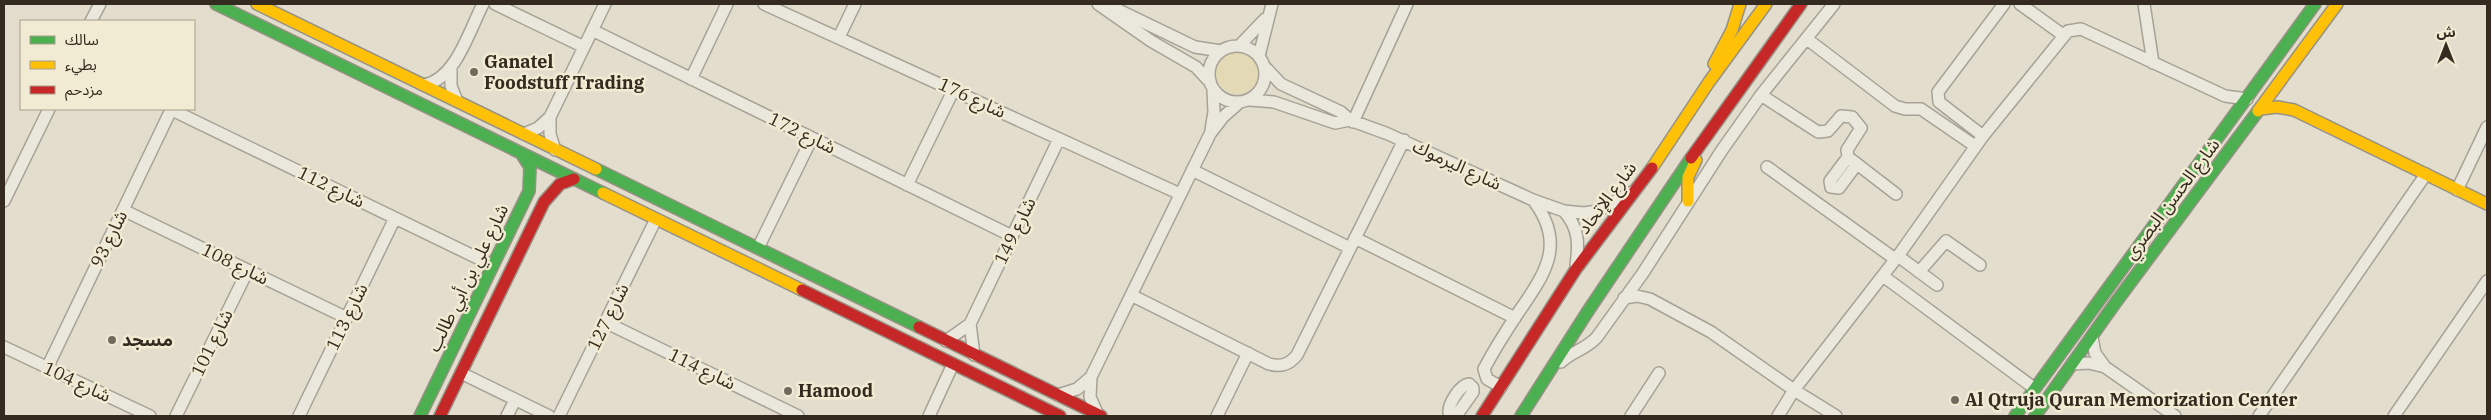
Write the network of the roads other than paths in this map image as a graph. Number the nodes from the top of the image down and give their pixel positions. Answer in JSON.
{"nodes":[{"id":1,"x":100,"y":4,"type":"edge"},
{"id":2,"x":216,"y":4,"type":"edge"},
{"id":3,"x":257,"y":4,"type":"edge"},
{"id":4,"x":483,"y":4,"type":"edge"},
{"id":5,"x":495,"y":4,"type":"edge"},
{"id":6,"x":605,"y":4,"type":"edge"},
{"id":7,"x":727,"y":4,"type":"edge"},
{"id":8,"x":764,"y":4,"type":"edge"},
{"id":9,"x":855,"y":4,"type":"edge"},
{"id":10,"x":1098,"y":4,"type":"edge"},
{"id":11,"x":1104,"y":4,"type":"edge"},
{"id":12,"x":1272,"y":4,"type":"edge"},
{"id":13,"x":1407,"y":4,"type":"edge"},
{"id":14,"x":1740,"y":4,"type":"edge"},
{"id":15,"x":1766,"y":4,"type":"edge"},
{"id":16,"x":1801,"y":4,"type":"edge"},
{"id":17,"x":1834,"y":4,"type":"edge"},
{"id":18,"x":2004,"y":4,"type":"edge"},
{"id":19,"x":2020,"y":4,"type":"edge"},
{"id":20,"x":2144,"y":4,"type":"edge"},
{"id":21,"x":2315,"y":4,"type":"edge"},
{"id":22,"x":2337,"y":4,"type":"edge"},
{"id":23,"x":1268,"y":16,"type":"junction"},
{"id":24,"x":92,"y":20,"type":"edge"},
{"id":25,"x":592,"y":30,"type":"junction"},
{"id":26,"x":2063,"y":35,"type":"junction"},
{"id":27,"x":839,"y":37,"type":"junction"},
{"id":28,"x":1807,"y":39,"type":"junction"},
{"id":29,"x":1240,"y":46,"type":"junction"},
{"id":30,"x":584,"y":47,"type":"junction"},
{"id":31,"x":1221,"y":51,"type":"junction"},
{"id":32,"x":1262,"y":61,"type":"junction"},
{"id":33,"x":2153,"y":63,"type":"junction"},
{"id":34,"x":450,"y":70,"type":"junction"},
{"id":35,"x":691,"y":78,"type":"junction"},
{"id":36,"x":2283,"y":79,"type":"junction"},
{"id":37,"x":1709,"y":82,"type":"junction"},
{"id":38,"x":424,"y":85,"type":"junction"},
{"id":39,"x":1211,"y":85,"type":"junction"},
{"id":40,"x":954,"y":89,"type":"junction"},
{"id":41,"x":2218,"y":93,"type":"junction"},
{"id":42,"x":444,"y":95,"type":"junction"},
{"id":43,"x":1761,"y":95,"type":"junction"},
{"id":44,"x":2247,"y":99,"type":"junction"},
{"id":45,"x":1244,"y":101,"type":"junction"},
{"id":46,"x":457,"y":102,"type":"junction"},
{"id":47,"x":2261,"y":109,"type":"junction"},
{"id":48,"x":49,"y":110,"type":"edge"},
{"id":49,"x":170,"y":110,"type":"edge"},
{"id":50,"x":172,"y":110,"type":"edge"},
{"id":51,"x":2294,"y":110,"type":"junction"},
{"id":52,"x":436,"y":112,"type":"junction"},
{"id":53,"x":550,"y":117,"type":"junction"},
{"id":54,"x":2233,"y":119,"type":"junction"},
{"id":55,"x":1351,"y":121,"type":"junction"},
{"id":56,"x":2487,"y":127,"type":"edge"},
{"id":57,"x":1708,"y":131,"type":"junction"},
{"id":58,"x":524,"y":134,"type":"junction"},
{"id":59,"x":1210,"y":134,"type":"junction"},
{"id":60,"x":1983,"y":136,"type":"junction"},
{"id":61,"x":812,"y":138,"type":"junction"},
{"id":62,"x":1059,"y":139,"type":"junction"},
{"id":63,"x":1404,"y":140,"type":"junction"},
{"id":64,"x":1975,"y":146,"type":"junction"},
{"id":65,"x":555,"y":150,"type":"junction"},
{"id":66,"x":521,"y":153,"type":"junction"},
{"id":67,"x":1766,"y":167,"type":"dead end"},
{"id":68,"x":1192,"y":170,"type":"junction"},
{"id":69,"x":2426,"y":174,"type":"junction"},
{"id":70,"x":574,"y":179,"type":"junction"},
{"id":71,"x":907,"y":184,"type":"junction"},
{"id":72,"x":1638,"y":189,"type":"junction"},
{"id":73,"x":2457,"y":190,"type":"junction"},
{"id":74,"x":1180,"y":194,"type":"junction"},
{"id":75,"x":1896,"y":194,"type":"dead end"},
{"id":76,"x":1533,"y":200,"type":"junction"},
{"id":77,"x":4,"y":201,"type":"edge"},
{"id":78,"x":1688,"y":201,"type":"junction"},
{"id":79,"x":2487,"y":204,"type":"edge"},
{"id":80,"x":123,"y":210,"type":"junction"},
{"id":81,"x":1564,"y":211,"type":"junction"},
{"id":82,"x":690,"y":216,"type":"junction"},
{"id":83,"x":395,"y":218,"type":"junction"},
{"id":84,"x":656,"y":219,"type":"junction"},
{"id":85,"x":2154,"y":228,"type":"junction"},
{"id":86,"x":510,"y":231,"type":"junction"},
{"id":87,"x":682,"y":232,"type":"junction"},
{"id":88,"x":1012,"y":236,"type":"junction"},
{"id":89,"x":525,"y":241,"type":"junction"},
{"id":90,"x":1352,"y":243,"type":"junction"},
{"id":91,"x":758,"y":248,"type":"junction"},
{"id":92,"x":1896,"y":258,"type":"junction"},
{"id":93,"x":492,"y":265,"type":"junction"},
{"id":94,"x":1980,"y":265,"type":"dead end"},
{"id":95,"x":2145,"y":265,"type":"junction"},
{"id":96,"x":1576,"y":269,"type":"junction"},
{"id":97,"x":2122,"y":269,"type":"junction"},
{"id":98,"x":248,"y":270,"type":"junction"},
{"id":99,"x":1919,"y":272,"type":"junction"},
{"id":100,"x":1643,"y":273,"type":"junction"},
{"id":101,"x":1883,"y":276,"type":"junction"},
{"id":102,"x":2487,"y":281,"type":"edge"},
{"id":103,"x":1937,"y":285,"type":"dead end"},
{"id":104,"x":1131,"y":295,"type":"junction"},
{"id":105,"x":1624,"y":298,"type":"junction"},
{"id":106,"x":1650,"y":299,"type":"junction"},
{"id":107,"x":2116,"y":302,"type":"junction"},
{"id":108,"x":347,"y":318,"type":"junction"},
{"id":109,"x":1515,"y":318,"type":"junction"},
{"id":110,"x":605,"y":322,"type":"junction"},
{"id":111,"x":970,"y":324,"type":"junction"},
{"id":112,"x":2092,"y":336,"type":"junction"},
{"id":113,"x":946,"y":341,"type":"junction"},
{"id":114,"x":4,"y":347,"type":"edge"},
{"id":115,"x":1248,"y":354,"type":"junction"},
{"id":116,"x":974,"y":355,"type":"junction"},
{"id":117,"x":937,"y":356,"type":"junction"},
{"id":118,"x":953,"y":364,"type":"junction"},
{"id":119,"x":2072,"y":364,"type":"junction"},
{"id":120,"x":2105,"y":367,"type":"junction"},
{"id":121,"x":47,"y":368,"type":"junction"},
{"id":122,"x":461,"y":373,"type":"junction"},
{"id":123,"x":1484,"y":373,"type":"junction"},
{"id":124,"x":1659,"y":373,"type":"dead end"},
{"id":125,"x":1091,"y":377,"type":"junction"},
{"id":126,"x":1501,"y":387,"type":"junction"},
{"id":127,"x":2034,"y":388,"type":"junction"},
{"id":128,"x":1794,"y":390,"type":"junction"},
{"id":129,"x":1536,"y":391,"type":"junction"},
{"id":130,"x":1058,"y":395,"type":"junction"},
{"id":131,"x":515,"y":400,"type":"junction"},
{"id":132,"x":1037,"y":405,"type":"junction"},
{"id":133,"x":150,"y":416,"type":"edge"},
{"id":134,"x":176,"y":416,"type":"edge"},
{"id":135,"x":299,"y":416,"type":"edge"},
{"id":136,"x":420,"y":416,"type":"edge"},
{"id":137,"x":440,"y":416,"type":"edge"},
{"id":138,"x":507,"y":416,"type":"edge"},
{"id":139,"x":549,"y":416,"type":"edge"},
{"id":140,"x":559,"y":416,"type":"edge"},
{"id":141,"x":798,"y":416,"type":"edge"},
{"id":142,"x":928,"y":416,"type":"edge"},
{"id":143,"x":1042,"y":416,"type":"edge"},
{"id":144,"x":1060,"y":416,"type":"edge"},
{"id":145,"x":1099,"y":416,"type":"edge"},
{"id":146,"x":1218,"y":416,"type":"edge"},
{"id":147,"x":1452,"y":416,"type":"edge"},
{"id":148,"x":1482,"y":416,"type":"edge"},
{"id":149,"x":1521,"y":416,"type":"edge"},
{"id":150,"x":1631,"y":416,"type":"edge"},
{"id":151,"x":1778,"y":416,"type":"edge"},
{"id":152,"x":1836,"y":416,"type":"edge"},
{"id":153,"x":2015,"y":416,"type":"edge"},
{"id":154,"x":2035,"y":416,"type":"edge"},
{"id":155,"x":2175,"y":416,"type":"edge"},
{"id":156,"x":2259,"y":416,"type":"edge"},
{"id":157,"x":2394,"y":416,"type":"edge"}],
"edges":[{"from":1,"to":24,"type":"street"},
{"from":2,"to":52,"type":"main road"},
{"from":3,"to":38,"type":"main road"},
{"from":4,"to":34,"type":"street"},
{"from":5,"to":30,"type":"street"},
{"from":6,"to":25,"type":"street"},
{"from":7,"to":35,"type":"street"},
{"from":8,"to":27,"type":"street","name":"شارع 176"},
{"from":9,"to":27,"type":"street"},
{"from":10,"to":39,"type":"street"},
{"from":11,"to":31,"type":"street"},
{"from":12,"to":23,"type":"street"},
{"from":13,"to":55,"type":"street"},
{"from":14,"to":37,"type":"main road"},
{"from":15,"to":37,"type":"main road","name":"شارع الإتحاد"},
{"from":16,"to":57,"type":"main road"},
{"from":17,"to":28,"type":"street"},
{"from":18,"to":60,"type":"street"},
{"from":19,"to":26,"type":"street"},
{"from":20,"to":33,"type":"street"},
{"from":21,"to":44,"type":"main road","name":"شارع الحسن البصري"},
{"from":22,"to":36,"type":"main road","name":"شارع الحسن البصري"},
{"from":23,"to":29,"type":"street"},
{"from":23,"to":32,"type":"street"},
{"from":25,"to":30,"type":"street"},
{"from":25,"to":35,"type":"street","name":"شارع 172"},
{"from":26,"to":33,"type":"street"},
{"from":26,"to":60,"type":"street"},
{"from":27,"to":40,"type":"street","name":"شارع 176"},
{"from":28,"to":43,"type":"street"},
{"from":28,"to":64,"type":"street"},
{"from":29,"to":31,"type":"street"},
{"from":29,"to":32,"type":"street"},
{"from":30,"to":53,"type":"street"},
{"from":31,"to":39,"type":"street"},
{"from":32,"to":45,"type":"street"},
{"from":32,"to":55,"type":"street","name":"شارع اليرموك"},
{"from":33,"to":41,"type":"street"},
{"from":34,"to":38,"type":"street"},
{"from":34,"to":46,"type":"street"},
{"from":35,"to":61,"type":"street","name":"شارع 172"},
{"from":36,"to":47,"type":"main road","name":"شارع الحسن البصري"},
{"from":36,"to":51,"type":"main road"},
{"from":37,"to":72,"type":"main road","name":"شارع الإتحاد"},
{"from":38,"to":42,"type":"main road"},
{"from":39,"to":45,"type":"street"},
{"from":39,"to":59,"type":"street"},
{"from":40,"to":62,"type":"street","name":"شارع 176"},
{"from":40,"to":71,"type":"street"},
{"from":41,"to":44,"type":"street"},
{"from":41,"to":54,"type":"street"},
{"from":42,"to":46,"type":"main road"},
{"from":42,"to":52,"type":"main road"},
{"from":43,"to":75,"type":"street"},
{"from":43,"to":78,"type":"street"},
{"from":44,"to":54,"type":"main road","name":"شارع الحسن البصري"},
{"from":45,"to":55,"type":"street","name":"شارع اليرموك"},
{"from":45,"to":59,"type":"street"},
{"from":46,"to":58,"type":"main road"},
{"from":47,"to":51,"type":"main road"},
{"from":47,"to":95,"type":"main road","name":"شارع الحسن البصري"},
{"from":48,"to":77,"type":"street"},
{"from":49,"to":80,"type":"street","name":"شارع 93"},
{"from":50,"to":83,"type":"street","name":"شارع 112"},
{"from":51,"to":69,"type":"main road"},
{"from":52,"to":66,"type":"main road"},
{"from":53,"to":58,"type":"street"},
{"from":53,"to":65,"type":"street"},
{"from":54,"to":85,"type":"main road","name":"شارع الحسن البصري"},
{"from":55,"to":63,"type":"street","name":"شارع اليرموك"},
{"from":56,"to":73,"type":"street"},
{"from":57,"to":78,"type":"main road"},
{"from":57,"to":129,"type":"main road"},
{"from":58,"to":65,"type":"main road"},
{"from":59,"to":68,"type":"street"},
{"from":60,"to":64,"type":"street"},
{"from":61,"to":71,"type":"street","name":"شارع 172"},
{"from":61,"to":91,"type":"street"},
{"from":62,"to":74,"type":"street","name":"شارع 176"},
{"from":62,"to":88,"type":"street","name":"شارع 149"},
{"from":63,"to":76,"type":"street","name":"شارع اليرموك"},
{"from":63,"to":90,"type":"street"},
{"from":64,"to":92,"type":"street"},
{"from":65,"to":82,"type":"main road"},
{"from":66,"to":70,"type":"main road"},
{"from":66,"to":86,"type":"main road","name":"شارع علي بن أبي طالب"},
{"from":67,"to":92,"type":"street"},
{"from":68,"to":74,"type":"street"},
{"from":68,"to":90,"type":"street"},
{"from":69,"to":73,"type":"main road"},
{"from":69,"to":156,"type":"street"},
{"from":70,"to":84,"type":"main road"},
{"from":70,"to":89,"type":"main road","name":"شارع علي بن أبي طالب"},
{"from":71,"to":88,"type":"street","name":"شارع 172"},
{"from":72,"to":81,"type":"street","name":"شارع اليرموك"},
{"from":72,"to":96,"type":"main road","name":"شارع الإتحاد"},
{"from":73,"to":79,"type":"main road"},
{"from":74,"to":104,"type":"street"},
{"from":76,"to":81,"type":"street","name":"شارع اليرموك"},
{"from":76,"to":109,"type":"street"},
{"from":78,"to":100,"type":"street"},
{"from":80,"to":98,"type":"street","name":"شارع 108"},
{"from":80,"to":121,"type":"street","name":"شارع 93"},
{"from":81,"to":96,"type":"street"},
{"from":82,"to":87,"type":"main road"},
{"from":82,"to":91,"type":"main road"},
{"from":83,"to":93,"type":"street","name":"شارع 112"},
{"from":83,"to":108,"type":"street","name":"شارع 113"},
{"from":84,"to":87,"type":"main road"},
{"from":84,"to":110,"type":"street","name":"شارع 127"},
{"from":85,"to":95,"type":"main road"},
{"from":85,"to":97,"type":"main road","name":"شارع الحسن البصري"},
{"from":86,"to":89,"type":"main road"},
{"from":86,"to":93,"type":"main road","name":"شارع علي بن أبي طالب"},
{"from":87,"to":117,"type":"main road"},
{"from":88,"to":111,"type":"street","name":"شارع 149"},
{"from":89,"to":122,"type":"main road","name":"شارع علي بن أبي طالب"},
{"from":90,"to":109,"type":"street"},
{"from":90,"to":115,"type":"street"},
{"from":91,"to":113,"type":"main road"},
{"from":92,"to":99,"type":"street"},
{"from":92,"to":101,"type":"street"},
{"from":93,"to":136,"type":"main road","name":"شارع علي بن أبي طالب"},
{"from":94,"to":99,"type":"street"},
{"from":95,"to":107,"type":"main road","name":"شارع الحسن البصري"},
{"from":96,"to":126,"type":"main road","name":"شارع الإتحاد"},
{"from":97,"to":107,"type":"main road"},
{"from":97,"to":127,"type":"main road","name":"شارع الحسن البصري"},
{"from":98,"to":108,"type":"street","name":"شارع 108"},
{"from":98,"to":134,"type":"street","name":"شارع 101"},
{"from":99,"to":103,"type":"street"},
{"from":100,"to":105,"type":"street"},
{"from":100,"to":106,"type":"street"},
{"from":101,"to":127,"type":"street"},
{"from":101,"to":128,"type":"street"},
{"from":102,"to":157,"type":"street"},
{"from":104,"to":115,"type":"street"},
{"from":104,"to":125,"type":"street"},
{"from":105,"to":106,"type":"street"},
{"from":105,"to":129,"type":"street"},
{"from":106,"to":128,"type":"street"},
{"from":107,"to":112,"type":"main road","name":"شارع الحسن البصري"},
{"from":108,"to":135,"type":"street","name":"شارع 113"},
{"from":109,"to":123,"type":"street"},
{"from":110,"to":140,"type":"street","name":"شارع 127"},
{"from":110,"to":141,"type":"street","name":"شارع 114"},
{"from":111,"to":113,"type":"street","name":"شارع 149"},
{"from":111,"to":116,"type":"street"},
{"from":112,"to":119,"type":"main road","name":"شارع الحسن البصري"},
{"from":112,"to":120,"type":"street"},
{"from":113,"to":116,"type":"main road"},
{"from":113,"to":117,"type":"main road"},
{"from":114,"to":121,"type":"street","name":"شارع 104"},
{"from":115,"to":146,"type":"street"},
{"from":116,"to":130,"type":"main road"},
{"from":117,"to":118,"type":"main road"},
{"from":118,"to":132,"type":"main road"},
{"from":118,"to":142,"type":"street"},
{"from":119,"to":120,"type":"street"},
{"from":119,"to":154,"type":"main road","name":"شارع الحسن البصري"},
{"from":120,"to":155,"type":"street"},
{"from":121,"to":133,"type":"street","name":"شارع 104"},
{"from":122,"to":131,"type":"street"},
{"from":122,"to":137,"type":"main road","name":"شارع علي بن أبي طالب"},
{"from":123,"to":126,"type":"street"},
{"from":123,"to":147,"type":"street"},
{"from":124,"to":150,"type":"street"},
{"from":125,"to":130,"type":"street"},
{"from":125,"to":145,"type":"street"},
{"from":126,"to":148,"type":"main road","name":"شارع الإتحاد"},
{"from":127,"to":153,"type":"main road","name":"شارع الحسن البصري"},
{"from":128,"to":151,"type":"street"},
{"from":128,"to":152,"type":"street"},
{"from":129,"to":149,"type":"main road"},
{"from":130,"to":145,"type":"main road"},
{"from":131,"to":138,"type":"street"},
{"from":131,"to":139,"type":"street"},
{"from":132,"to":143,"type":"main road"},
{"from":132,"to":144,"type":"main road"}]}
